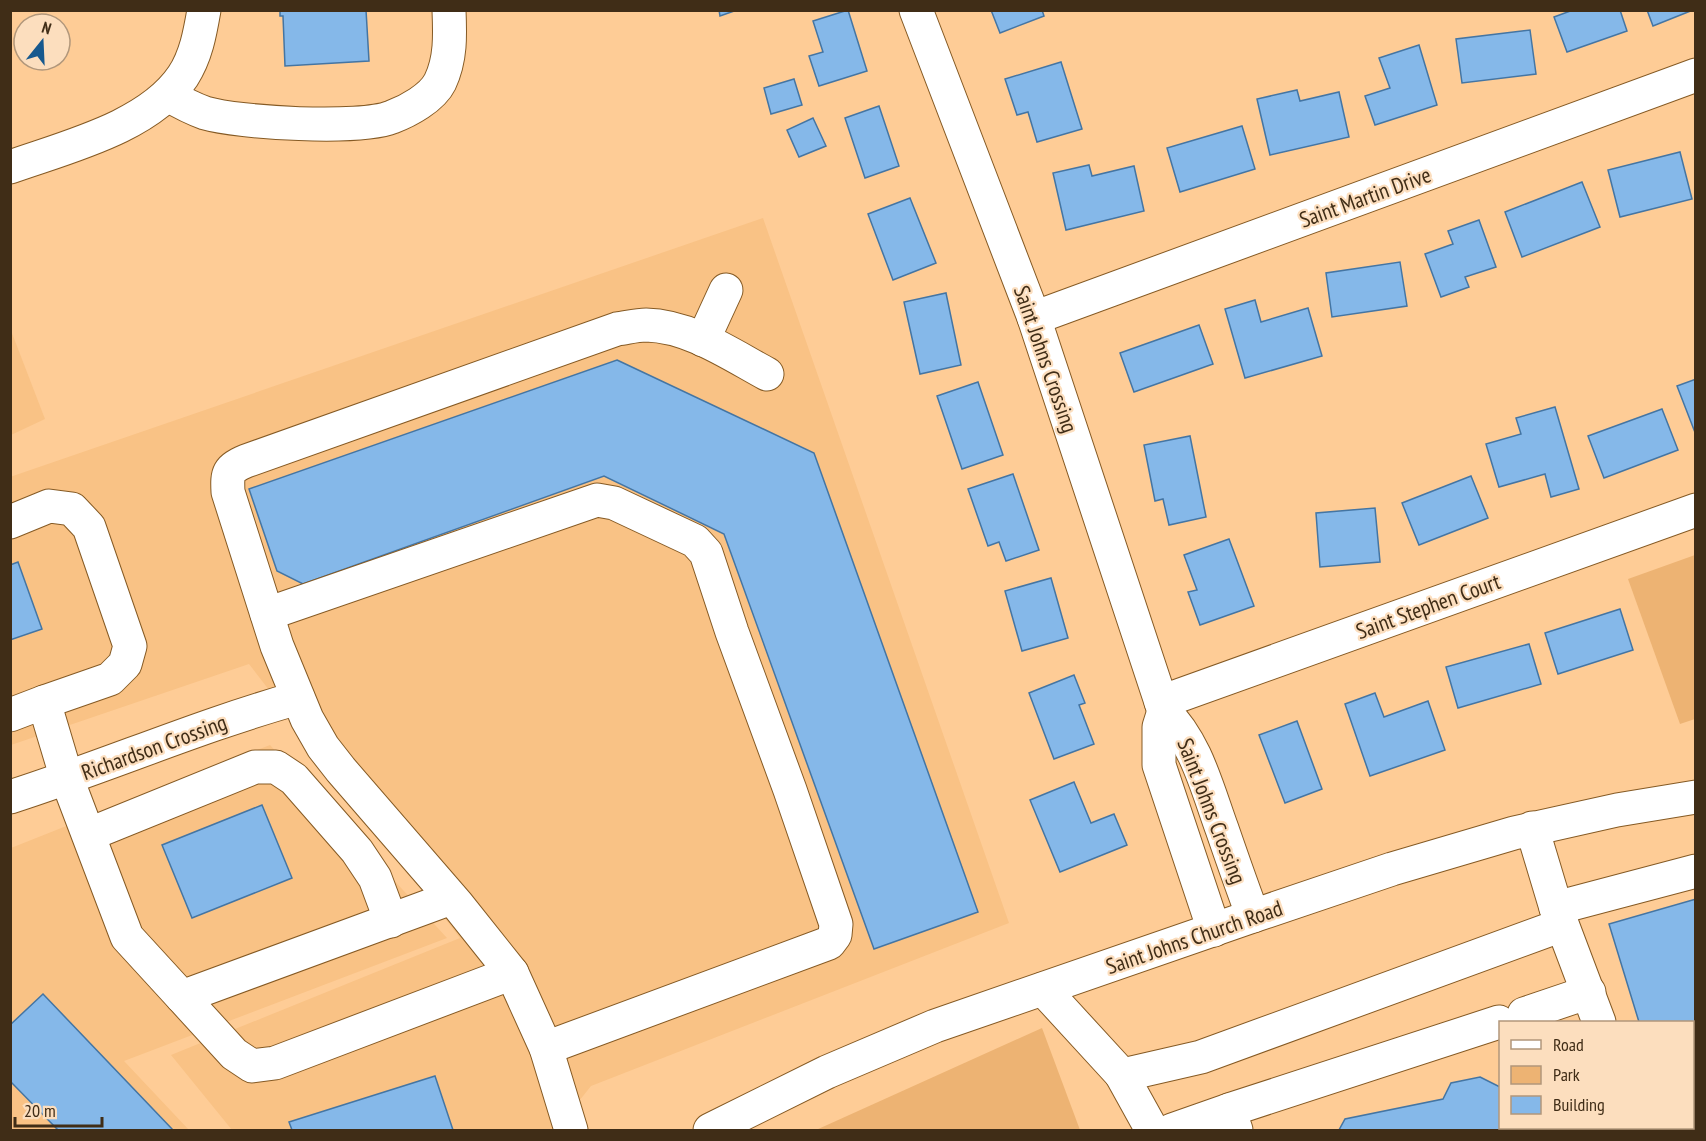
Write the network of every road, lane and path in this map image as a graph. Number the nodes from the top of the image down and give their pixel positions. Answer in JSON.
{"nodes":[{"id":1,"x":204,"y":10,"type":"edge"},
{"id":2,"x":449,"y":10,"type":"edge"},
{"id":3,"x":916,"y":10,"type":"edge"},
{"id":4,"x":1695,"y":75,"type":"edge"},
{"id":5,"x":168,"y":95,"type":"junction"},
{"id":6,"x":10,"y":167,"type":"edge"},
{"id":7,"x":726,"y":290,"type":"dead end"},
{"id":8,"x":1034,"y":318,"type":"junction"},
{"id":9,"x":703,"y":340,"type":"junction"},
{"id":10,"x":767,"y":374,"type":"dead end"},
{"id":11,"x":1695,"y":510,"type":"edge"},
{"id":12,"x":10,"y":522,"type":"edge"},
{"id":13,"x":267,"y":614,"type":"junction"},
{"id":14,"x":298,"y":698,"type":"junction"},
{"id":15,"x":44,"y":702,"type":"junction"},
{"id":16,"x":1162,"y":707,"type":"junction"},
{"id":17,"x":10,"y":714,"type":"edge"},
{"id":18,"x":67,"y":778,"type":"junction"},
{"id":19,"x":10,"y":797,"type":"edge"},
{"id":20,"x":1695,"y":797,"type":"edge"},
{"id":21,"x":1532,"y":828,"type":"junction"},
{"id":22,"x":90,"y":834,"type":"junction"},
{"id":23,"x":1695,"y":871,"type":"edge"},
{"id":24,"x":451,"y":898,"type":"junction"},
{"id":25,"x":1253,"y":916,"type":"junction"},
{"id":26,"x":1559,"y":916,"type":"junction"},
{"id":27,"x":391,"y":921,"type":"junction"},
{"id":28,"x":1214,"y":930,"type":"junction"},
{"id":29,"x":512,"y":973,"type":"junction"},
{"id":30,"x":1043,"y":989,"type":"junction"},
{"id":31,"x":182,"y":997,"type":"junction"},
{"id":32,"x":1594,"y":1007,"type":"edge"},
{"id":33,"x":1503,"y":1021,"type":"edge"},
{"id":34,"x":1499,"y":1022,"type":"edge"},
{"id":35,"x":546,"y":1048,"type":"junction"},
{"id":36,"x":1121,"y":1074,"type":"junction"},
{"id":37,"x":1232,"y":1120,"type":"edge"},
{"id":38,"x":571,"y":1131,"type":"edge"},
{"id":39,"x":710,"y":1131,"type":"edge"},
{"id":40,"x":1152,"y":1131,"type":"edge"},
{"id":41,"x":1173,"y":1131,"type":"edge"}],
"edges":[{"from":1,"to":5,"type":"street"},
{"from":2,"to":5,"type":"street"},
{"from":3,"to":8,"type":"street","name":"Saint Johns Crossing"},
{"from":4,"to":8,"type":"street","name":"Saint Martin Drive"},
{"from":5,"to":6,"type":"street"},
{"from":7,"to":9,"type":"street"},
{"from":8,"to":16,"type":"street","name":"Saint Johns Crossing"},
{"from":9,"to":10,"type":"street"},
{"from":9,"to":13,"type":"street"},
{"from":11,"to":16,"type":"street","name":"Saint Stephen Court"},
{"from":12,"to":15,"type":"street"},
{"from":13,"to":14,"type":"street"},
{"from":13,"to":35,"type":"street"},
{"from":14,"to":18,"type":"street","name":"Richardson Crossing"},
{"from":14,"to":24,"type":"street"},
{"from":15,"to":17,"type":"street"},
{"from":15,"to":18,"type":"street"},
{"from":16,"to":25,"type":"street","name":"Saint Johns Crossing"},
{"from":16,"to":28,"type":"street","name":"Saint Johns Crossing"},
{"from":18,"to":19,"type":"street","name":"Richardson Crossing"},
{"from":18,"to":22,"type":"street"},
{"from":20,"to":21,"type":"street","name":"Saint Johns Church Road"},
{"from":21,"to":25,"type":"street","name":"Saint Johns Church Road"},
{"from":21,"to":26,"type":"street"},
{"from":22,"to":27,"type":"street"},
{"from":22,"to":31,"type":"street"},
{"from":23,"to":26,"type":"street"},
{"from":24,"to":27,"type":"street"},
{"from":24,"to":29,"type":"street"},
{"from":25,"to":28,"type":"street","name":"Saint Johns Church Road"},
{"from":26,"to":32,"type":"street"},
{"from":26,"to":36,"type":"street"},
{"from":27,"to":31,"type":"street"},
{"from":28,"to":30,"type":"street","name":"Saint Johns Church Road"},
{"from":29,"to":31,"type":"street"},
{"from":29,"to":35,"type":"street"},
{"from":30,"to":36,"type":"street"},
{"from":30,"to":39,"type":"street","name":"Saint Johns Church Road"},
{"from":32,"to":33,"type":"street"},
{"from":34,"to":37,"type":"street"},
{"from":35,"to":38,"type":"street"},
{"from":36,"to":40,"type":"street"},
{"from":37,"to":41,"type":"street"}]}
